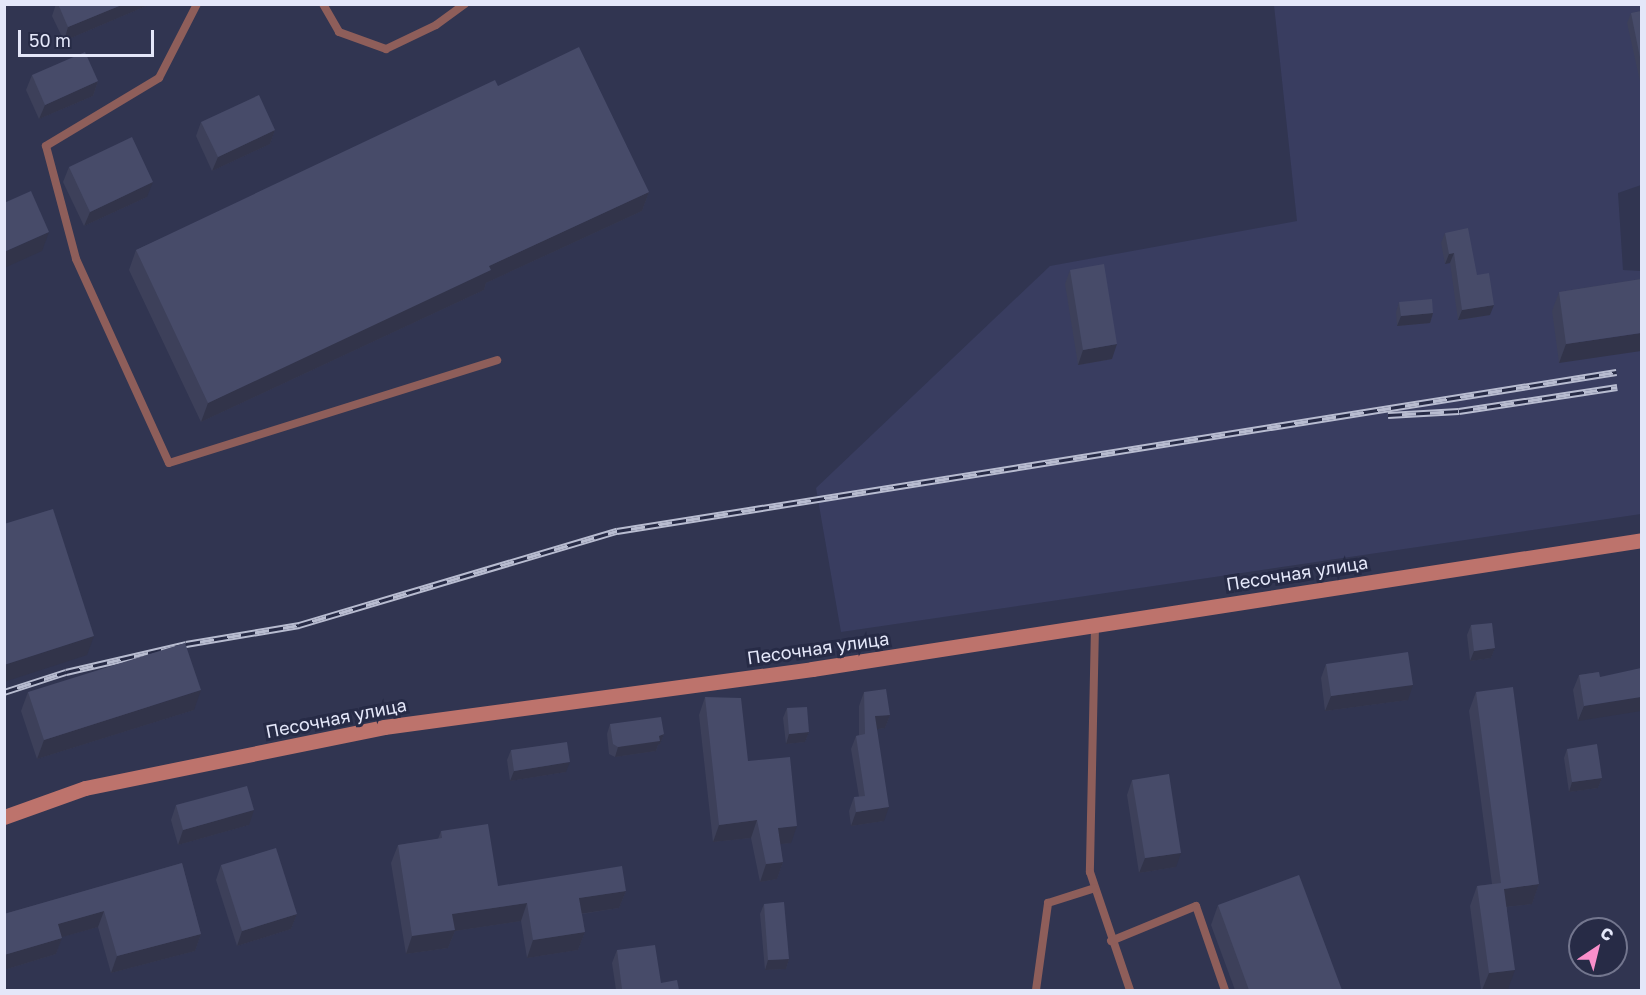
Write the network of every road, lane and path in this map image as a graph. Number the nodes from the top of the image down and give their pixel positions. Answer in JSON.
{"nodes":[{"id":1,"x":197,"y":4,"type":"edge"},
{"id":2,"x":323,"y":4,"type":"edge"},
{"id":3,"x":465,"y":4,"type":"edge"},
{"id":4,"x":497,"y":360,"type":"dead end"},
{"id":5,"x":1641,"y":540,"type":"edge"},
{"id":6,"x":1095,"y":626,"type":"junction"},
{"id":7,"x":4,"y":817,"type":"edge"},
{"id":8,"x":1095,"y":888,"type":"junction"},
{"id":9,"x":1111,"y":941,"type":"junction"},
{"id":10,"x":1036,"y":990,"type":"edge"},
{"id":11,"x":1130,"y":990,"type":"edge"},
{"id":12,"x":1225,"y":990,"type":"edge"}],
"edges":[{"from":1,"to":4,"type":"lane"},
{"from":2,"to":3,"type":"lane"},
{"from":5,"to":6,"type":"street","name":"Песочная улица"},
{"from":6,"to":7,"type":"street","name":"Песочная улица"},
{"from":6,"to":8,"type":"lane"},
{"from":8,"to":9,"type":"lane"},
{"from":8,"to":10,"type":"lane"},
{"from":9,"to":11,"type":"lane"},
{"from":9,"to":12,"type":"lane"}]}
